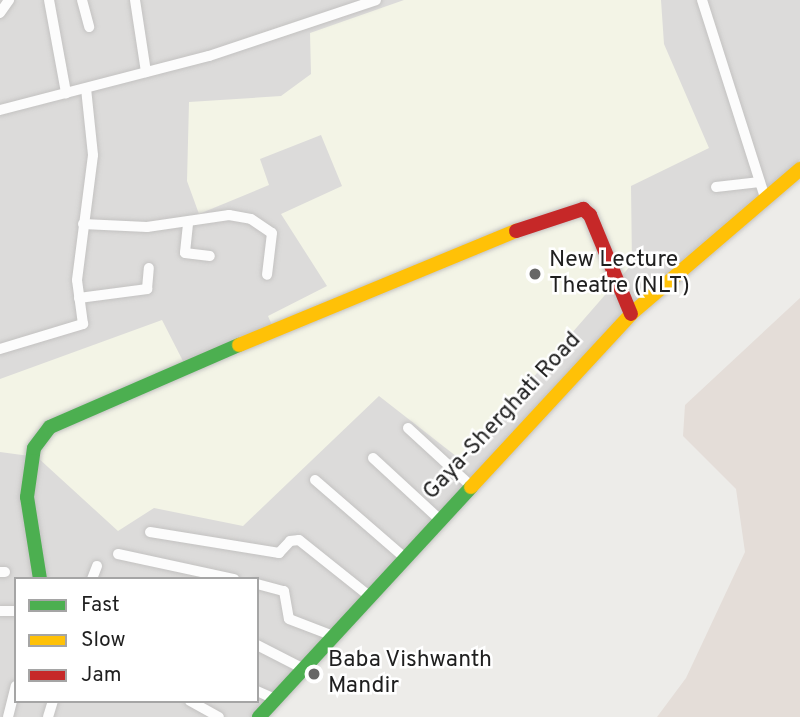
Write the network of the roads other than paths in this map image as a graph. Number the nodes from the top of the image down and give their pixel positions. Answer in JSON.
{"nodes":[{"id":1,"x":9,"y":0,"type":"edge"},
{"id":2,"x":49,"y":0,"type":"edge"},
{"id":3,"x":82,"y":0,"type":"edge"},
{"id":4,"x":135,"y":0,"type":"edge"},
{"id":5,"x":376,"y":0,"type":"edge"},
{"id":6,"x":702,"y":0,"type":"edge"},
{"id":7,"x":0,"y":13,"type":"edge"},
{"id":8,"x":89,"y":27,"type":"dead end"},
{"id":9,"x":146,"y":72,"type":"junction"},
{"id":10,"x":86,"y":88,"type":"junction"},
{"id":11,"x":66,"y":93,"type":"junction"},
{"id":12,"x":0,"y":110,"type":"edge"},
{"id":13,"x":800,"y":169,"type":"edge"},
{"id":14,"x":760,"y":182,"type":"junction"},
{"id":15,"x":716,"y":187,"type":"dead end"},
{"id":16,"x":765,"y":198,"type":"junction"},
{"id":17,"x":83,"y":223,"type":"junction"},
{"id":18,"x":188,"y":224,"type":"junction"},
{"id":19,"x":210,"y":256,"type":"dead end"},
{"id":20,"x":149,"y":268,"type":"dead end"},
{"id":21,"x":267,"y":275,"type":"dead end"},
{"id":22,"x":79,"y":298,"type":"junction"},
{"id":23,"x":631,"y":314,"type":"junction"},
{"id":24,"x":0,"y":349,"type":"edge"},
{"id":25,"x":408,"y":428,"type":"dead end"},
{"id":26,"x":373,"y":458,"type":"dead end"},
{"id":27,"x":315,"y":480,"type":"dead end"},
{"id":28,"x":470,"y":485,"type":"junction"},
{"id":29,"x":439,"y":519,"type":"junction"},
{"id":30,"x":150,"y":532,"type":"dead end"},
{"id":31,"x":118,"y":554,"type":"dead end"},
{"id":32,"x":404,"y":557,"type":"junction"},
{"id":33,"x":97,"y":566,"type":"dead end"},
{"id":34,"x":40,"y":577,"type":"edge"},
{"id":35,"x":94,"y":577,"type":"edge"},
{"id":36,"x":225,"y":577,"type":"edge"},
{"id":37,"x":259,"y":585,"type":"edge"},
{"id":38,"x":368,"y":595,"type":"junction"},
{"id":39,"x":331,"y":635,"type":"junction"},
{"id":40,"x":259,"y":646,"type":"edge"},
{"id":41,"x":302,"y":668,"type":"junction"},
{"id":42,"x":259,"y":692,"type":"edge"},
{"id":43,"x":14,"y":694,"type":"edge"},
{"id":44,"x":275,"y":699,"type":"junction"},
{"id":45,"x":194,"y":703,"type":"edge"},
{"id":46,"x":8,"y":717,"type":"edge"},
{"id":47,"x":219,"y":717,"type":"edge"},
{"id":48,"x":259,"y":717,"type":"edge"}],
"edges":[{"from":1,"to":7,"type":"street"},
{"from":2,"to":11,"type":"street"},
{"from":3,"to":8,"type":"street"},
{"from":4,"to":9,"type":"street"},
{"from":5,"to":9,"type":"street"},
{"from":6,"to":14,"type":"street"},
{"from":9,"to":10,"type":"street"},
{"from":10,"to":11,"type":"street"},
{"from":10,"to":17,"type":"street"},
{"from":11,"to":12,"type":"street"},
{"from":13,"to":16,"type":"street","name":"Gaya-Sherghati Road"},
{"from":14,"to":15,"type":"street"},
{"from":14,"to":16,"type":"street"},
{"from":16,"to":23,"type":"street","name":"Gaya-Sherghati Road"},
{"from":17,"to":18,"type":"street"},
{"from":17,"to":22,"type":"street"},
{"from":18,"to":19,"type":"street"},
{"from":18,"to":21,"type":"street"},
{"from":20,"to":22,"type":"street"},
{"from":22,"to":24,"type":"street"},
{"from":23,"to":28,"type":"street","name":"Gaya-Sherghati Road"},
{"from":23,"to":34,"type":"street"},
{"from":25,"to":28,"type":"street"},
{"from":26,"to":29,"type":"street"},
{"from":27,"to":32,"type":"street"},
{"from":28,"to":29,"type":"street","name":"Gaya-Sherghati Road"},
{"from":29,"to":32,"type":"street","name":"Gaya-Sherghati Road"},
{"from":30,"to":38,"type":"street"},
{"from":31,"to":36,"type":"street"},
{"from":32,"to":38,"type":"street","name":"Gaya-Sherghati Road"},
{"from":33,"to":35,"type":"street"},
{"from":37,"to":39,"type":"street"},
{"from":38,"to":39,"type":"street","name":"Gaya-Sherghati Road"},
{"from":39,"to":41,"type":"street","name":"Gaya-Sherghati Road"},
{"from":40,"to":41,"type":"street"},
{"from":41,"to":44,"type":"street","name":"Gaya-Sherghati Road"},
{"from":42,"to":44,"type":"street"},
{"from":43,"to":46,"type":"street"},
{"from":44,"to":48,"type":"street","name":"Gaya-Sherghati Road"},
{"from":45,"to":47,"type":"street"}]}
